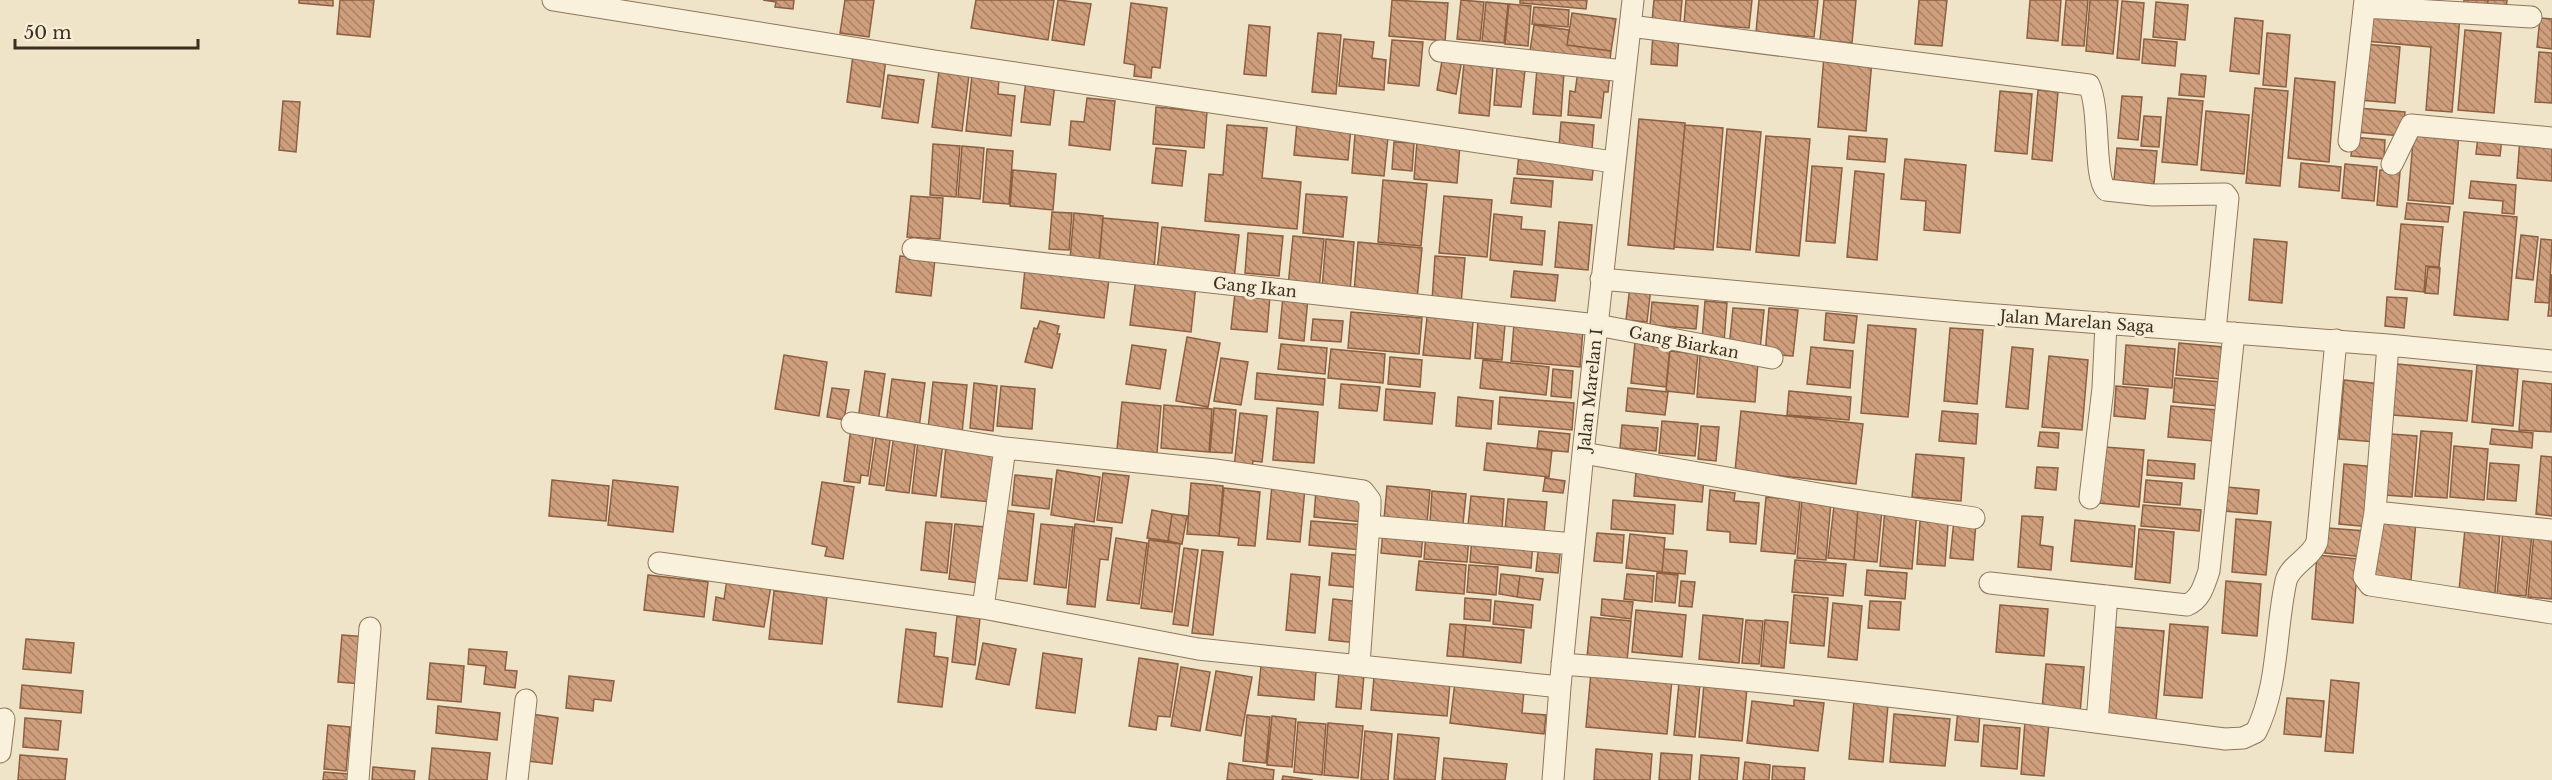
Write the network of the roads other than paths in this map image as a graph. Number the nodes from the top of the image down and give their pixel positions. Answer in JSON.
{"nodes":[{"id":1,"x":553,"y":0,"type":"edge"},
{"id":2,"x":1632,"y":0,"type":"edge"},
{"id":3,"x":2364,"y":3,"type":"edge"},
{"id":4,"x":2531,"y":17,"type":"dead end"},
{"id":5,"x":1630,"y":26,"type":"junction"},
{"id":6,"x":1440,"y":51,"type":"dead end"},
{"id":7,"x":1624,"y":71,"type":"junction"},
{"id":8,"x":2552,"y":138,"type":"edge"},
{"id":9,"x":2349,"y":141,"type":"dead end"},
{"id":10,"x":1613,"y":162,"type":"junction"},
{"id":11,"x":2392,"y":164,"type":"dead end"},
{"id":12,"x":913,"y":249,"type":"dead end"},
{"id":13,"x":1601,"y":279,"type":"junction"},
{"id":14,"x":2106,"y":323,"type":"junction"},
{"id":15,"x":1596,"y":325,"type":"junction"},
{"id":16,"x":2225,"y":332,"type":"junction"},
{"id":17,"x":2336,"y":340,"type":"junction"},
{"id":18,"x":2388,"y":345,"type":"junction"},
{"id":19,"x":1772,"y":358,"type":"dead end"},
{"id":20,"x":2552,"y":361,"type":"edge"},
{"id":21,"x":852,"y":423,"type":"dead end"},
{"id":22,"x":1005,"y":448,"type":"junction"},
{"id":23,"x":1583,"y":453,"type":"junction"},
{"id":24,"x":2090,"y":498,"type":"dead end"},
{"id":25,"x":2375,"y":512,"type":"junction"},
{"id":26,"x":1974,"y":518,"type":"dead end"},
{"id":27,"x":1369,"y":526,"type":"junction"},
{"id":28,"x":2552,"y":530,"type":"edge"},
{"id":29,"x":1574,"y":544,"type":"junction"},
{"id":30,"x":659,"y":563,"type":"dead end"},
{"id":31,"x":1990,"y":583,"type":"dead end"},
{"id":32,"x":2107,"y":596,"type":"junction"},
{"id":33,"x":983,"y":608,"type":"junction"},
{"id":34,"x":2552,"y":613,"type":"edge"},
{"id":35,"x":370,"y":628,"type":"dead end"},
{"id":36,"x":1562,"y":664,"type":"junction"},
{"id":37,"x":1359,"y":665,"type":"junction"},
{"id":38,"x":1560,"y":687,"type":"junction"},
{"id":39,"x":526,"y":700,"type":"dead end"},
{"id":40,"x":4,"y":719,"type":"dead end"},
{"id":41,"x":2097,"y":722,"type":"junction"},
{"id":42,"x":0,"y":752,"type":"edge"},
{"id":43,"x":358,"y":780,"type":"edge"},
{"id":44,"x":517,"y":780,"type":"edge"},
{"id":45,"x":1553,"y":780,"type":"edge"}],
"edges":[{"from":1,"to":10,"type":"street"},
{"from":2,"to":5,"type":"street","name":"Jalan Marelan I"},
{"from":3,"to":4,"type":"street"},
{"from":3,"to":9,"type":"street"},
{"from":5,"to":7,"type":"street","name":"Jalan Marelan I"},
{"from":5,"to":16,"type":"street"},
{"from":6,"to":7,"type":"street"},
{"from":7,"to":10,"type":"street","name":"Jalan Marelan I"},
{"from":8,"to":11,"type":"street"},
{"from":10,"to":13,"type":"street","name":"Jalan Marelan I"},
{"from":12,"to":15,"type":"street","name":"Gang Ikan"},
{"from":13,"to":14,"type":"street","name":"Jalan Marelan Saga"},
{"from":13,"to":15,"type":"street","name":"Jalan Marelan I"},
{"from":14,"to":16,"type":"street","name":"Jalan Marelan Saga"},
{"from":14,"to":24,"type":"street"},
{"from":15,"to":19,"type":"street","name":"Gang Biarkan"},
{"from":15,"to":23,"type":"street","name":"Jalan Marelan I"},
{"from":16,"to":17,"type":"street","name":"Jalan Marelan Saga"},
{"from":16,"to":32,"type":"street"},
{"from":17,"to":18,"type":"street","name":"Jalan Marelan Saga"},
{"from":17,"to":41,"type":"street"},
{"from":18,"to":20,"type":"street","name":"Jalan Marelan Saga"},
{"from":18,"to":25,"type":"street"},
{"from":21,"to":22,"type":"street"},
{"from":22,"to":27,"type":"street"},
{"from":22,"to":33,"type":"street"},
{"from":23,"to":26,"type":"street"},
{"from":23,"to":29,"type":"street","name":"Jalan Marelan I"},
{"from":25,"to":28,"type":"street"},
{"from":25,"to":34,"type":"street"},
{"from":27,"to":29,"type":"street"},
{"from":27,"to":37,"type":"street"},
{"from":29,"to":36,"type":"street","name":"Jalan Marelan I"},
{"from":30,"to":33,"type":"street"},
{"from":31,"to":32,"type":"street"},
{"from":32,"to":41,"type":"street"},
{"from":33,"to":37,"type":"street"},
{"from":35,"to":43,"type":"street"},
{"from":36,"to":38,"type":"street","name":"Jalan Marelan I"},
{"from":36,"to":41,"type":"street"},
{"from":37,"to":38,"type":"street"},
{"from":38,"to":45,"type":"street","name":"Jalan Marelan I"},
{"from":39,"to":44,"type":"street"},
{"from":40,"to":42,"type":"street"}]}
